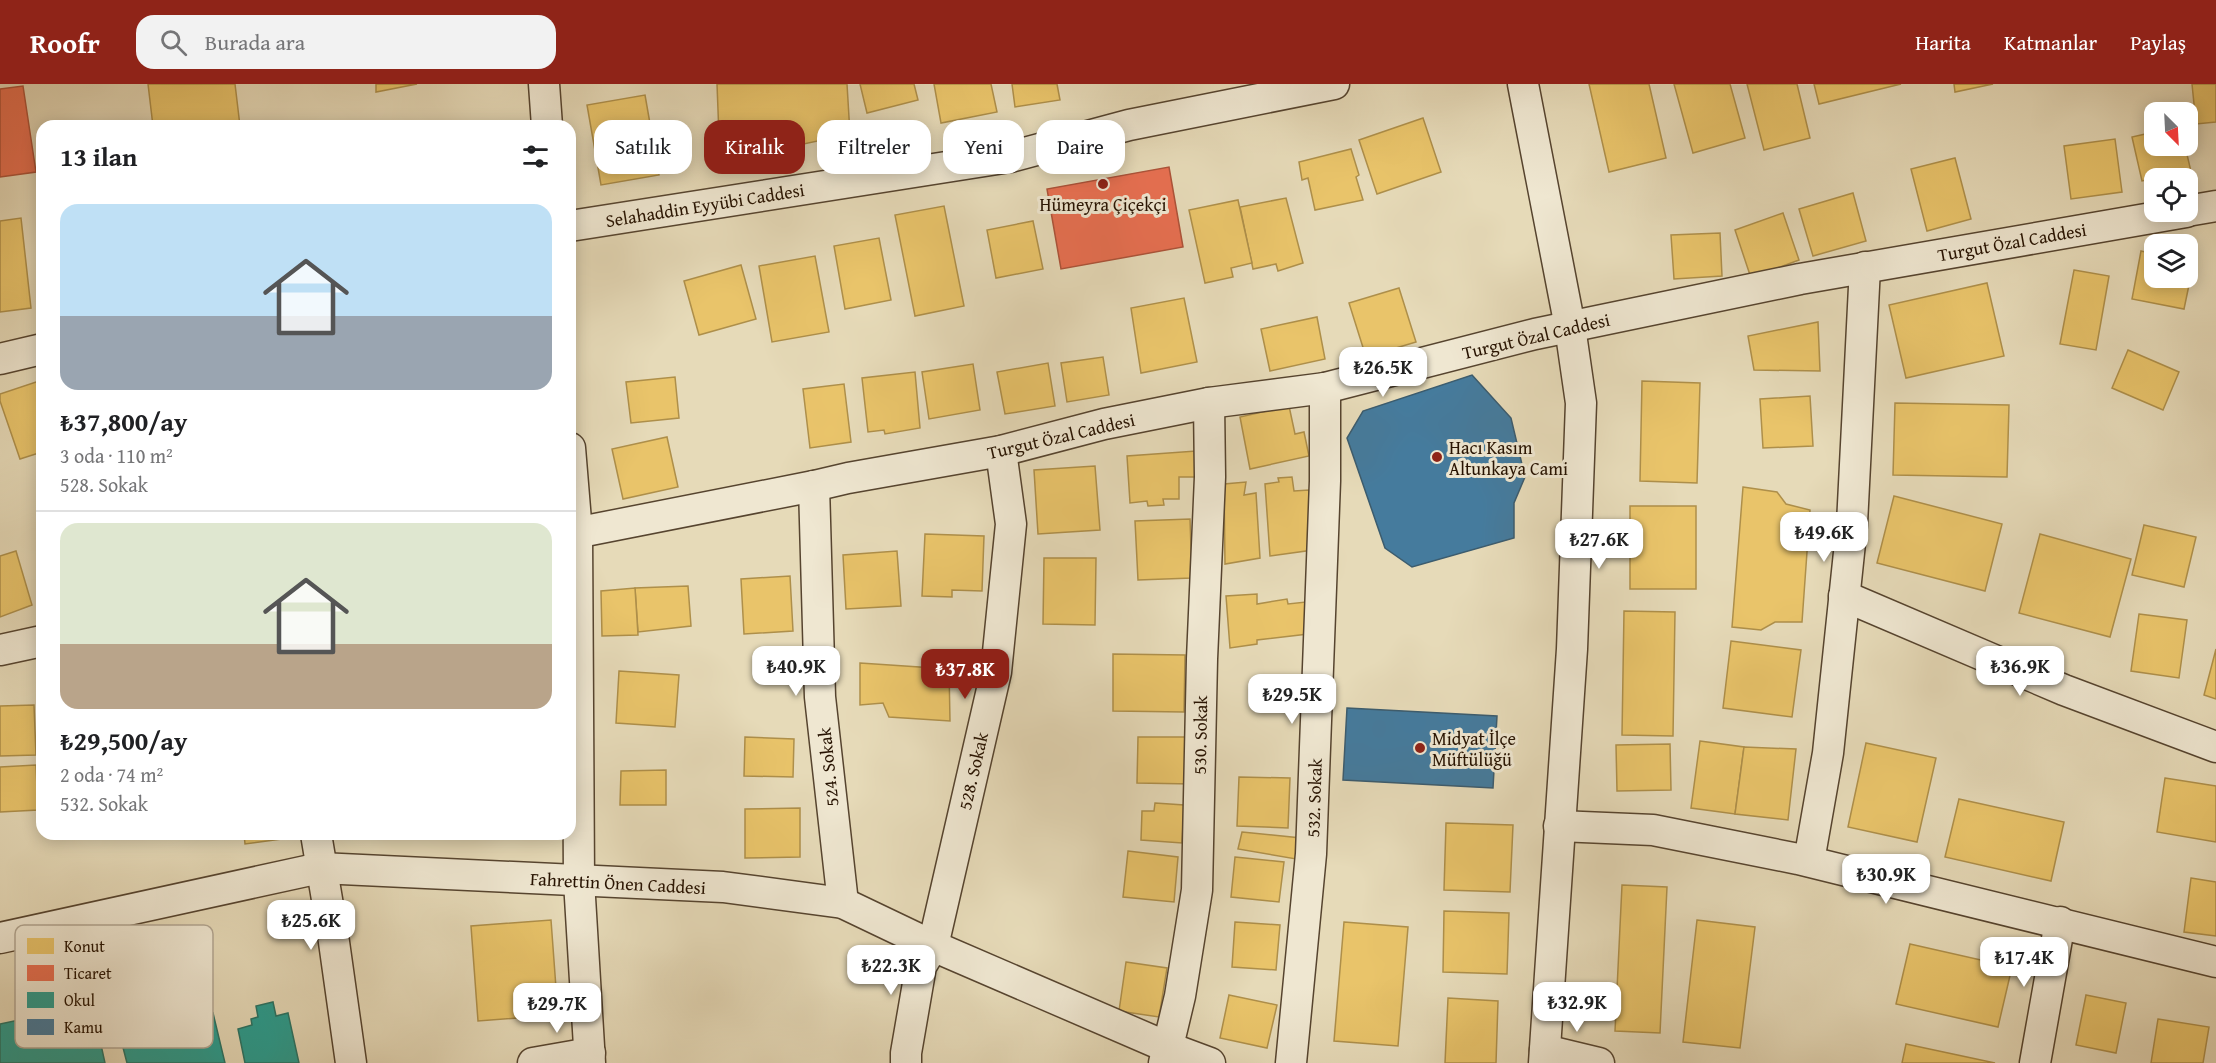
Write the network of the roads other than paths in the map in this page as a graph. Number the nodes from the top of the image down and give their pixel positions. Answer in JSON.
{"nodes":[{"id":1,"x":544,"y":84,"type":"edge"},
{"id":2,"x":1334,"y":84,"type":"edge"},
{"id":3,"x":1523,"y":84,"type":"edge"},
{"id":4,"x":547,"y":120,"type":"edge"},
{"id":5,"x":2216,"y":206,"type":"edge"},
{"id":6,"x":2198,"y":209,"type":"edge"},
{"id":7,"x":2144,"y":218,"type":"edge"},
{"id":8,"x":576,"y":225,"type":"edge"},
{"id":9,"x":1864,"y":267,"type":"junction"},
{"id":10,"x":1570,"y":327,"type":"junction"},
{"id":11,"x":36,"y":350,"type":"edge"},
{"id":12,"x":0,"y":359,"type":"edge"},
{"id":13,"x":1325,"y":388,"type":"junction"},
{"id":14,"x":1209,"y":403,"type":"junction"},
{"id":15,"x":1001,"y":452,"type":"junction"},
{"id":16,"x":814,"y":486,"type":"junction"},
{"id":17,"x":576,"y":532,"type":"edge"},
{"id":18,"x":1844,"y":596,"type":"junction"},
{"id":19,"x":36,"y":642,"type":"edge"},
{"id":20,"x":0,"y":650,"type":"edge"},
{"id":21,"x":576,"y":707,"type":"edge"},
{"id":22,"x":2216,"y":747,"type":"edge"},
{"id":23,"x":1559,"y":826,"type":"junction"},
{"id":24,"x":317,"y":840,"type":"edge"},
{"id":25,"x":1809,"y":861,"type":"junction"},
{"id":26,"x":320,"y":868,"type":"junction"},
{"id":27,"x":579,"y":881,"type":"junction"},
{"id":28,"x":843,"y":903,"type":"junction"},
{"id":29,"x":2060,"y":922,"type":"junction"},
{"id":30,"x":59,"y":925,"type":"edge"},
{"id":31,"x":15,"y":935,"type":"edge"},
{"id":32,"x":0,"y":938,"type":"edge"},
{"id":33,"x":933,"y":946,"type":"junction"},
{"id":34,"x":2216,"y":962,"type":"edge"},
{"id":35,"x":1165,"y":1055,"type":"edge"},
{"id":36,"x":1544,"y":1056,"type":"edge"},
{"id":37,"x":590,"y":1058,"type":"edge"},
{"id":38,"x":351,"y":1063,"type":"edge"},
{"id":39,"x":533,"y":1063,"type":"edge"},
{"id":40,"x":906,"y":1063,"type":"edge"},
{"id":41,"x":1210,"y":1063,"type":"edge"},
{"id":42,"x":1291,"y":1063,"type":"edge"},
{"id":43,"x":1599,"y":1063,"type":"edge"},
{"id":44,"x":2035,"y":1063,"type":"edge"}],
"edges":[{"from":1,"to":4,"type":"street"},
{"from":2,"to":8,"type":"street","name":"Selahaddin Eyyübi Caddesi"},
{"from":3,"to":10,"type":"street"},
{"from":5,"to":6,"type":"street","name":"Turgut Özal Caddesi"},
{"from":7,"to":9,"type":"street","name":"Turgut Özal Caddesi"},
{"from":9,"to":10,"type":"street","name":"Turgut Özal Caddesi"},
{"from":9,"to":18,"type":"street"},
{"from":10,"to":13,"type":"street","name":"Turgut Özal Caddesi"},
{"from":10,"to":23,"type":"street"},
{"from":11,"to":12,"type":"street"},
{"from":13,"to":14,"type":"street","name":"Turgut Özal Caddesi"},
{"from":13,"to":42,"type":"street","name":"532. Sokak"},
{"from":14,"to":15,"type":"street","name":"Turgut Özal Caddesi"},
{"from":14,"to":35,"type":"street","name":"530. Sokak"},
{"from":15,"to":16,"type":"street","name":"Turgut Özal Caddesi"},
{"from":15,"to":33,"type":"street","name":"528. Sokak"},
{"from":16,"to":17,"type":"street","name":"Turgut Özal Caddesi"},
{"from":16,"to":28,"type":"street","name":"524. Sokak"},
{"from":18,"to":22,"type":"street"},
{"from":18,"to":25,"type":"street"},
{"from":19,"to":20,"type":"street"},
{"from":21,"to":27,"type":"street"},
{"from":23,"to":25,"type":"street"},
{"from":23,"to":36,"type":"street"},
{"from":24,"to":26,"type":"street"},
{"from":25,"to":29,"type":"street"},
{"from":26,"to":27,"type":"street","name":"Fahrettin Önen Caddesi"},
{"from":26,"to":30,"type":"street","name":"Fahrettin Önen Caddesi"},
{"from":26,"to":38,"type":"street"},
{"from":27,"to":28,"type":"street","name":"Fahrettin Önen Caddesi"},
{"from":27,"to":37,"type":"street"},
{"from":28,"to":33,"type":"street","name":"Fahrettin Önen Caddesi"},
{"from":29,"to":34,"type":"street"},
{"from":29,"to":44,"type":"street"},
{"from":31,"to":32,"type":"street","name":"Fahrettin Önen Caddesi"},
{"from":33,"to":35,"type":"street","name":"Fahrettin Önen Caddesi"},
{"from":33,"to":40,"type":"street","name":"528. Sokak"},
{"from":35,"to":41,"type":"street","name":"Fahrettin Önen Caddesi"},
{"from":36,"to":43,"type":"street"},
{"from":37,"to":39,"type":"street"}]}
